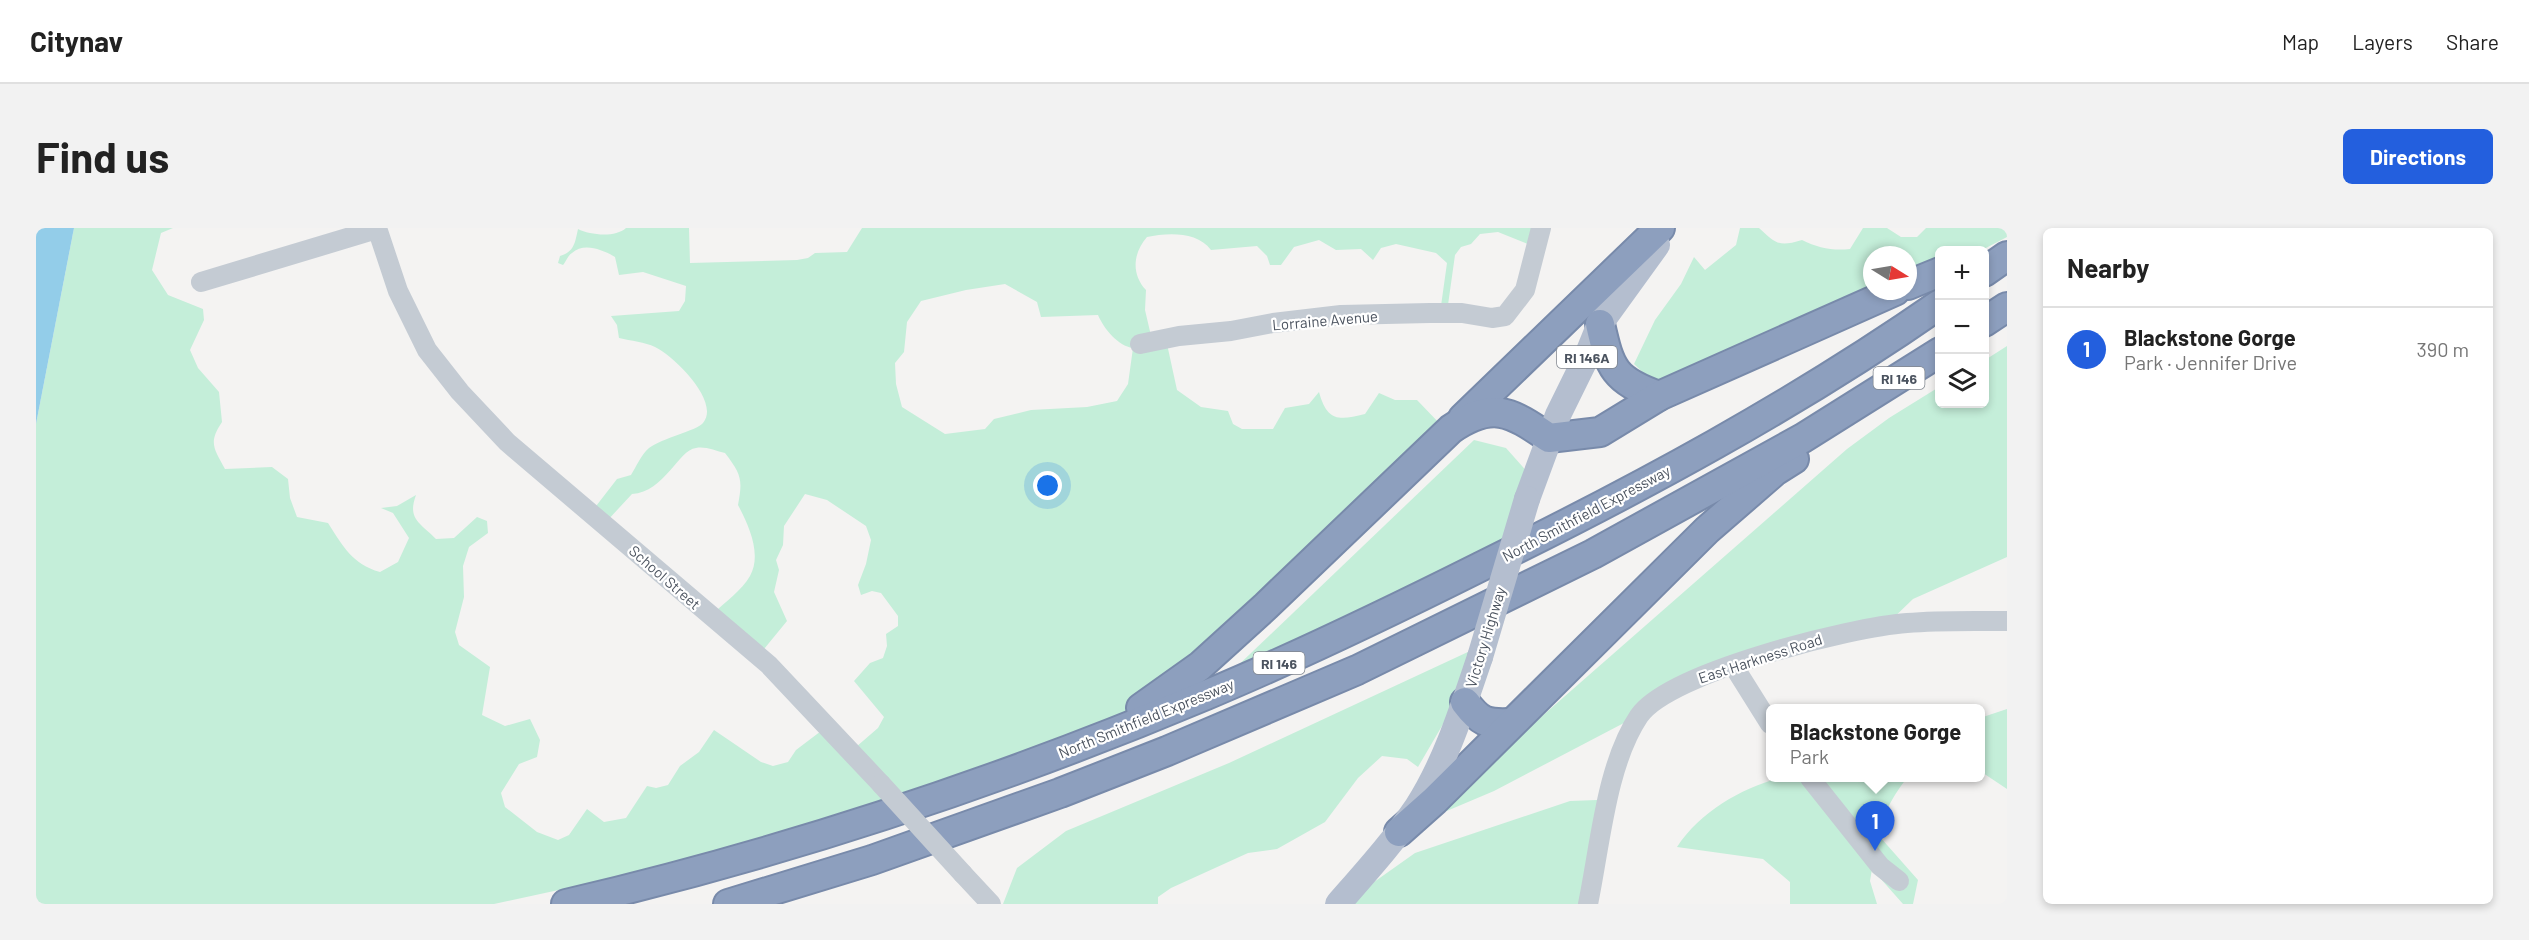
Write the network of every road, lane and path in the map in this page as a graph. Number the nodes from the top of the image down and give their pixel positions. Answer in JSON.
{"nodes":[{"id":1,"x":1541,"y":228,"type":"edge"},
{"id":2,"x":1660,"y":228,"type":"edge"},
{"id":3,"x":1670,"y":228,"type":"edge"},
{"id":4,"x":377,"y":229,"type":"edge"},
{"id":5,"x":2007,"y":240,"type":"edge"},
{"id":6,"x":1989,"y":249,"type":"edge"},
{"id":7,"x":2007,"y":256,"type":"edge"},
{"id":8,"x":1989,"y":269,"type":"edge"},
{"id":9,"x":1935,"y":274,"type":"edge"},
{"id":10,"x":1917,"y":281,"type":"edge"},
{"id":11,"x":201,"y":282,"type":"dead end"},
{"id":12,"x":1875,"y":300,"type":"edge"},
{"id":13,"x":1935,"y":307,"type":"edge"},
{"id":14,"x":2007,"y":307,"type":"edge"},
{"id":15,"x":1989,"y":319,"type":"edge"},
{"id":16,"x":1600,"y":324,"type":"junction"},
{"id":17,"x":1140,"y":344,"type":"dead end"},
{"id":18,"x":1937,"y":354,"type":"edge"},
{"id":19,"x":1659,"y":396,"type":"junction"},
{"id":20,"x":1859,"y":404,"type":"junction"},
{"id":21,"x":1451,"y":429,"type":"junction"},
{"id":22,"x":1549,"y":438,"type":"junction"},
{"id":23,"x":2007,"y":621,"type":"edge"},
{"id":24,"x":1733,"y":665,"type":"junction"},
{"id":25,"x":1465,"y":702,"type":"junction"},
{"id":26,"x":1766,"y":718,"type":"edge"},
{"id":27,"x":1510,"y":723,"type":"junction"},
{"id":28,"x":1049,"y":757,"type":"junction"},
{"id":29,"x":1814,"y":782,"type":"edge"},
{"id":30,"x":1399,"y":832,"type":"junction"},
{"id":31,"x":1899,"y":881,"type":"dead end"},
{"id":32,"x":566,"y":904,"type":"edge"},
{"id":33,"x":728,"y":904,"type":"edge"},
{"id":34,"x":991,"y":904,"type":"edge"},
{"id":35,"x":1338,"y":904,"type":"edge"},
{"id":36,"x":1588,"y":904,"type":"edge"}],
"edges":[{"from":1,"to":17,"type":"street","name":"Lorraine Avenue"},
{"from":2,"to":21,"type":"highway"},
{"from":3,"to":16,"type":"main road","name":"Victory Highway","number":"RI 146A"},
{"from":4,"to":11,"type":"street"},
{"from":4,"to":34,"type":"street","name":"School Street","bridge":true},
{"from":5,"to":6,"type":"highway"},
{"from":7,"to":8,"type":"highway"},
{"from":9,"to":10,"type":"highway"},
{"from":12,"to":19,"type":"highway"},
{"from":13,"to":28,"type":"highway","name":"North Smithfield Expressway","number":"RI 146"},
{"from":14,"to":15,"type":"highway"},
{"from":16,"to":19,"type":"highway"},
{"from":16,"to":22,"type":"main road","name":"Victory Highway","number":"RI 146A"},
{"from":18,"to":20,"type":"highway","number":"RI 146"},
{"from":19,"to":22,"type":"highway"},
{"from":20,"to":27,"type":"highway"},
{"from":20,"to":33,"type":"highway","number":"RI 146"},
{"from":21,"to":22,"type":"highway"},
{"from":21,"to":28,"type":"highway"},
{"from":22,"to":25,"type":"main road","name":"Victory Highway","number":"RI 146A","bridge":true},
{"from":23,"to":24,"type":"street","name":"East Harkness Road"},
{"from":24,"to":26,"type":"street"},
{"from":24,"to":36,"type":"street","name":"East Harkness Road"},
{"from":25,"to":27,"type":"highway"},
{"from":25,"to":30,"type":"main road","name":"Victory Highway","number":"RI 146A"},
{"from":27,"to":30,"type":"highway"},
{"from":28,"to":32,"type":"highway","name":"North Smithfield Expressway","number":"RI 146"},
{"from":29,"to":31,"type":"street"},
{"from":30,"to":35,"type":"main road","name":"Victory Highway","number":"RI 146A"}]}
